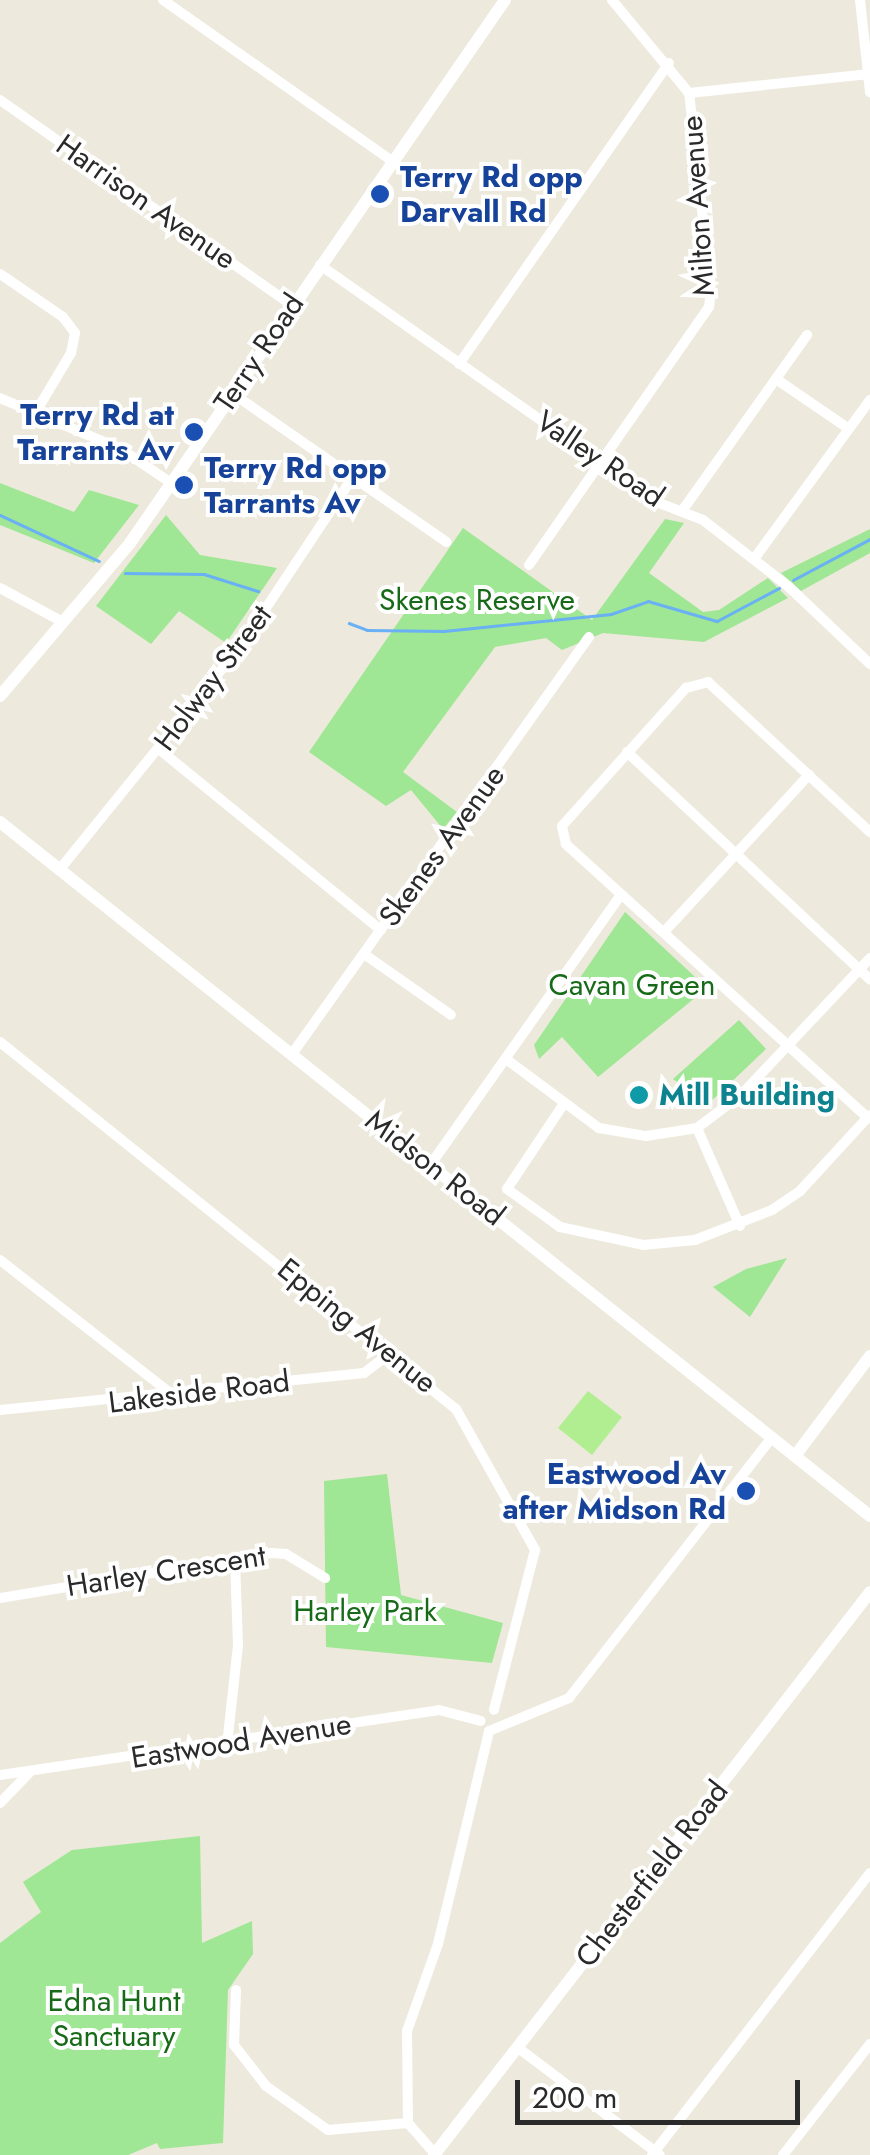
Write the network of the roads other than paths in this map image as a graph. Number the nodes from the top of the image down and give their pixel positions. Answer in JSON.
{"nodes":[{"id":1,"x":163,"y":0,"type":"edge"},
{"id":2,"x":505,"y":0,"type":"edge"},
{"id":3,"x":612,"y":0,"type":"edge"},
{"id":4,"x":860,"y":0,"type":"edge"},
{"id":5,"x":670,"y":62,"type":"junction"},
{"id":6,"x":869,"y":74,"type":"edge"},
{"id":7,"x":870,"y":92,"type":"edge"},
{"id":8,"x":689,"y":93,"type":"junction"},
{"id":9,"x":0,"y":100,"type":"edge"},
{"id":10,"x":392,"y":160,"type":"junction"},
{"id":11,"x":320,"y":266,"type":"junction"},
{"id":12,"x":0,"y":274,"type":"edge"},
{"id":13,"x":292,"y":305,"type":"junction"},
{"id":14,"x":807,"y":335,"type":"dead end"},
{"id":15,"x":460,"y":364,"type":"junction"},
{"id":16,"x":776,"y":379,"type":"junction"},
{"id":17,"x":232,"y":393,"type":"junction"},
{"id":18,"x":0,"y":398,"type":"edge"},
{"id":19,"x":870,"y":400,"type":"edge"},
{"id":20,"x":38,"y":410,"type":"junction"},
{"id":21,"x":849,"y":429,"type":"junction"},
{"id":22,"x":601,"y":461,"type":"junction"},
{"id":23,"x":353,"y":478,"type":"junction"},
{"id":24,"x":171,"y":483,"type":"junction"},
{"id":25,"x":682,"y":511,"type":"junction"},
{"id":26,"x":446,"y":542,"type":"dead end"},
{"id":27,"x":754,"y":559,"type":"junction"},
{"id":28,"x":529,"y":565,"type":"dead end"},
{"id":29,"x":0,"y":588,"type":"edge"},
{"id":30,"x":63,"y":622,"type":"junction"},
{"id":31,"x":589,"y":638,"type":"dead end"},
{"id":32,"x":870,"y":664,"type":"edge"},
{"id":33,"x":0,"y":696,"type":"edge"},
{"id":34,"x":160,"y":750,"type":"junction"},
{"id":35,"x":626,"y":752,"type":"junction"},
{"id":36,"x":809,"y":775,"type":"junction"},
{"id":37,"x":0,"y":822,"type":"edge"},
{"id":38,"x":870,"y":832,"type":"edge"},
{"id":39,"x":736,"y":854,"type":"junction"},
{"id":40,"x":60,"y":869,"type":"junction"},
{"id":41,"x":621,"y":895,"type":"junction"},
{"id":42,"x":382,"y":930,"type":"junction"},
{"id":43,"x":664,"y":932,"type":"junction"},
{"id":44,"x":364,"y":954,"type":"junction"},
{"id":45,"x":870,"y":958,"type":"edge"},
{"id":46,"x":859,"y":970,"type":"junction"},
{"id":47,"x":870,"y":979,"type":"edge"},
{"id":48,"x":451,"y":1015,"type":"dead end"},
{"id":49,"x":0,"y":1042,"type":"edge"},
{"id":50,"x":786,"y":1047,"type":"junction"},
{"id":51,"x":292,"y":1054,"type":"junction"},
{"id":52,"x":506,"y":1060,"type":"junction"},
{"id":53,"x":563,"y":1105,"type":"junction"},
{"id":54,"x":869,"y":1116,"type":"edge"},
{"id":55,"x":696,"y":1128,"type":"junction"},
{"id":56,"x":430,"y":1164,"type":"junction"},
{"id":57,"x":740,"y":1226,"type":"junction"},
{"id":58,"x":0,"y":1260,"type":"edge"},
{"id":59,"x":391,"y":1353,"type":"junction"},
{"id":60,"x":870,"y":1356,"type":"edge"},
{"id":61,"x":137,"y":1369,"type":"junction"},
{"id":62,"x":173,"y":1395,"type":"junction"},
{"id":63,"x":142,"y":1398,"type":"junction"},
{"id":64,"x":0,"y":1410,"type":"edge"},
{"id":65,"x":772,"y":1438,"type":"junction"},
{"id":66,"x":795,"y":1456,"type":"junction"},
{"id":67,"x":870,"y":1516,"type":"edge"},
{"id":68,"x":235,"y":1558,"type":"junction"},
{"id":69,"x":325,"y":1578,"type":"dead end"},
{"id":70,"x":870,"y":1592,"type":"edge"},
{"id":71,"x":0,"y":1598,"type":"edge"},
{"id":72,"x":494,"y":1710,"type":"junction"},
{"id":73,"x":502,"y":1724,"type":"junction"},
{"id":74,"x":485,"y":1726,"type":"junction"},
{"id":75,"x":228,"y":1745,"type":"junction"},
{"id":76,"x":30,"y":1772,"type":"junction"},
{"id":77,"x":0,"y":1775,"type":"edge"},
{"id":78,"x":0,"y":1803,"type":"edge"},
{"id":79,"x":870,"y":1873,"type":"edge"},
{"id":80,"x":236,"y":1990,"type":"dead end"},
{"id":81,"x":870,"y":2044,"type":"edge"},
{"id":82,"x":517,"y":2047,"type":"junction"},
{"id":83,"x":408,"y":2122,"type":"junction"},
{"id":84,"x":434,"y":2154,"type":"edge"},
{"id":85,"x":656,"y":2154,"type":"edge"},
{"id":86,"x":784,"y":2155,"type":"edge"}],
"edges":[{"from":1,"to":10,"type":"street"},
{"from":2,"to":10,"type":"street","name":"Terry Road"},
{"from":3,"to":5,"type":"street","name":"Milton Avenue"},
{"from":4,"to":6,"type":"street"},
{"from":5,"to":8,"type":"street","name":"Milton Avenue"},
{"from":5,"to":15,"type":"street"},
{"from":6,"to":7,"type":"street"},
{"from":6,"to":8,"type":"street"},
{"from":8,"to":22,"type":"street","name":"Milton Avenue"},
{"from":9,"to":13,"type":"street","name":"Harrison Avenue"},
{"from":10,"to":11,"type":"street","name":"Terry Road"},
{"from":11,"to":13,"type":"street","name":"Terry Road"},
{"from":11,"to":15,"type":"street","name":"Valley Road"},
{"from":12,"to":20,"type":"street"},
{"from":13,"to":17,"type":"street","name":"Terry Road"},
{"from":14,"to":16,"type":"street"},
{"from":15,"to":22,"type":"street","name":"Valley Road"},
{"from":16,"to":21,"type":"street"},
{"from":16,"to":25,"type":"street"},
{"from":17,"to":23,"type":"street"},
{"from":17,"to":24,"type":"street","name":"Terry Road"},
{"from":18,"to":20,"type":"street"},
{"from":19,"to":21,"type":"street"},
{"from":20,"to":24,"type":"street"},
{"from":21,"to":27,"type":"street"},
{"from":22,"to":25,"type":"street","name":"Valley Road"},
{"from":22,"to":28,"type":"street","name":"Milton Avenue"},
{"from":23,"to":26,"type":"street"},
{"from":23,"to":34,"type":"street","name":"Holway Street"},
{"from":24,"to":30,"type":"street","name":"Terry Road"},
{"from":25,"to":27,"type":"street","name":"Valley Road"},
{"from":27,"to":32,"type":"street","name":"Valley Road"},
{"from":29,"to":30,"type":"street"},
{"from":30,"to":33,"type":"street","name":"Terry Road"},
{"from":31,"to":42,"type":"street","name":"Skenes Avenue"},
{"from":34,"to":40,"type":"street","name":"Holway Street"},
{"from":34,"to":42,"type":"street"},
{"from":35,"to":36,"type":"street"},
{"from":35,"to":39,"type":"street"},
{"from":35,"to":41,"type":"street"},
{"from":36,"to":38,"type":"street"},
{"from":36,"to":39,"type":"street"},
{"from":37,"to":40,"type":"street","name":"Midson Road"},
{"from":39,"to":43,"type":"street"},
{"from":39,"to":46,"type":"street"},
{"from":40,"to":51,"type":"street","name":"Midson Road"},
{"from":41,"to":43,"type":"street"},
{"from":41,"to":52,"type":"street"},
{"from":42,"to":44,"type":"street","name":"Skenes Avenue"},
{"from":43,"to":50,"type":"street"},
{"from":44,"to":48,"type":"street"},
{"from":44,"to":51,"type":"street","name":"Skenes Avenue"},
{"from":45,"to":46,"type":"street"},
{"from":46,"to":47,"type":"street"},
{"from":46,"to":50,"type":"street"},
{"from":49,"to":59,"type":"street","name":"Epping Avenue"},
{"from":50,"to":54,"type":"street"},
{"from":50,"to":55,"type":"street"},
{"from":51,"to":56,"type":"street","name":"Midson Road"},
{"from":52,"to":53,"type":"street"},
{"from":52,"to":56,"type":"street"},
{"from":53,"to":55,"type":"street"},
{"from":53,"to":57,"type":"street"},
{"from":54,"to":57,"type":"street"},
{"from":55,"to":57,"type":"street"},
{"from":56,"to":65,"type":"street","name":"Midson Road"},
{"from":58,"to":61,"type":"street"},
{"from":59,"to":62,"type":"street","name":"Lakeside Road"},
{"from":59,"to":72,"type":"street","name":"Epping Avenue"},
{"from":60,"to":66,"type":"street"},
{"from":61,"to":62,"type":"street"},
{"from":61,"to":63,"type":"street"},
{"from":62,"to":63,"type":"street","name":"Lakeside Road"},
{"from":63,"to":64,"type":"street","name":"Lakeside Road"},
{"from":65,"to":66,"type":"street","name":"Midson Road"},
{"from":65,"to":73,"type":"street"},
{"from":66,"to":67,"type":"street","name":"Midson Road"},
{"from":68,"to":69,"type":"street","name":"Harley Crescent"},
{"from":68,"to":71,"type":"street","name":"Harley Crescent"},
{"from":68,"to":75,"type":"street"},
{"from":70,"to":82,"type":"street","name":"Chesterfield Road"},
{"from":72,"to":73,"type":"street"},
{"from":72,"to":74,"type":"street"},
{"from":73,"to":74,"type":"street"},
{"from":74,"to":75,"type":"street","name":"Eastwood Avenue"},
{"from":74,"to":83,"type":"street"},
{"from":75,"to":76,"type":"street","name":"Eastwood Avenue"},
{"from":76,"to":77,"type":"street","name":"Eastwood Avenue"},
{"from":76,"to":78,"type":"street"},
{"from":79,"to":85,"type":"street"},
{"from":80,"to":83,"type":"street"},
{"from":81,"to":86,"type":"street"},
{"from":82,"to":84,"type":"street","name":"Chesterfield Road"},
{"from":82,"to":85,"type":"street"},
{"from":83,"to":84,"type":"street"}]}
